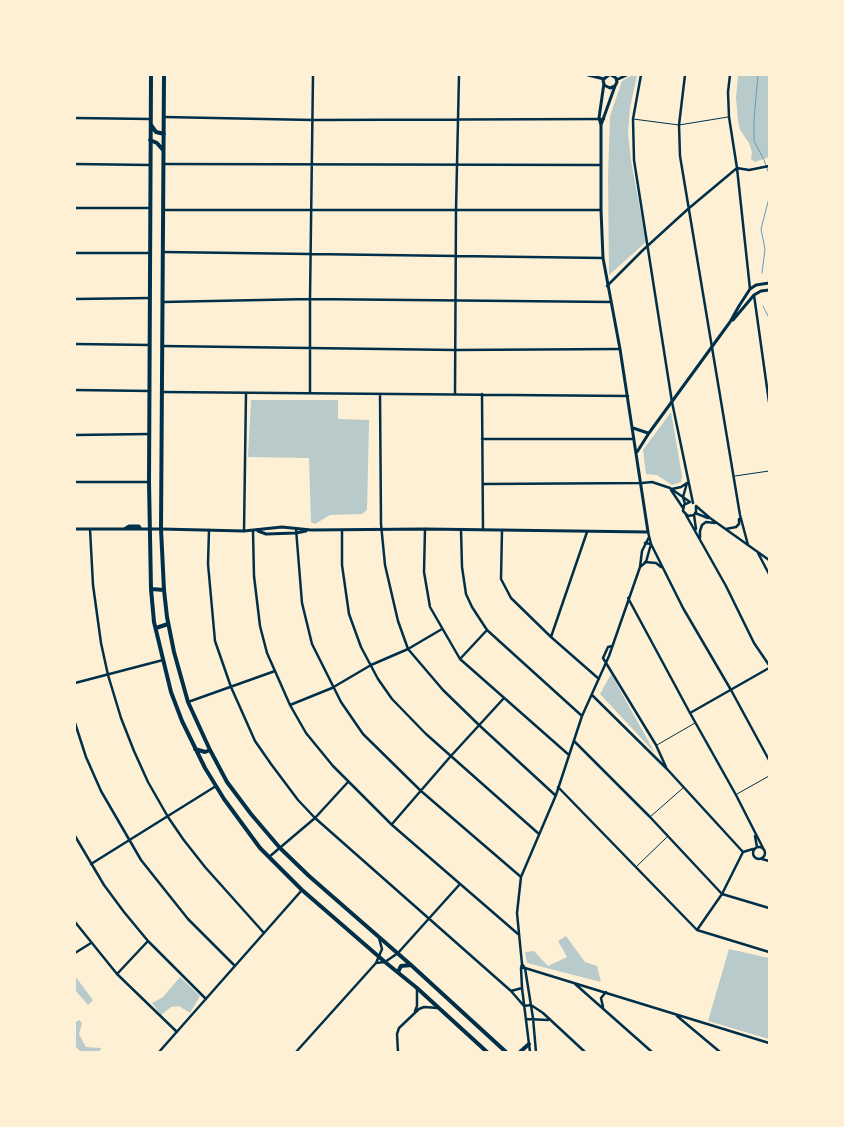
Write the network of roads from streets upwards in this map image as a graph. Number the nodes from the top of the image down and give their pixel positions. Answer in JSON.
{"nodes":[{"id":1,"x":151,"y":75,"type":"edge"},
{"id":2,"x":164,"y":75,"type":"edge"},
{"id":3,"x":313,"y":75,"type":"edge"},
{"id":4,"x":459,"y":75,"type":"edge"},
{"id":5,"x":588,"y":75,"type":"edge"},
{"id":6,"x":609,"y":75,"type":"edge"},
{"id":7,"x":626,"y":75,"type":"edge"},
{"id":8,"x":641,"y":75,"type":"edge"},
{"id":9,"x":684,"y":75,"type":"edge"},
{"id":10,"x":730,"y":75,"type":"edge"},
{"id":11,"x":616,"y":78,"type":"edge"},
{"id":12,"x":604,"y":82,"type":"junction"},
{"id":13,"x":615,"y":86,"type":"junction"},
{"id":14,"x":164,"y":117,"type":"junction"},
{"id":15,"x":75,"y":118,"type":"edge"},
{"id":16,"x":150,"y":119,"type":"junction"},
{"id":17,"x":602,"y":119,"type":"junction"},
{"id":18,"x":313,"y":120,"type":"junction"},
{"id":19,"x":458,"y":120,"type":"junction"},
{"id":20,"x":151,"y":125,"type":"junction"},
{"id":21,"x":164,"y":134,"type":"junction"},
{"id":22,"x":150,"y":140,"type":"junction"},
{"id":23,"x":163,"y":150,"type":"junction"},
{"id":24,"x":75,"y":164,"type":"edge"},
{"id":25,"x":163,"y":164,"type":"junction"},
{"id":26,"x":311,"y":164,"type":"junction"},
{"id":27,"x":457,"y":164,"type":"junction"},
{"id":28,"x":150,"y":165,"type":"junction"},
{"id":29,"x":601,"y":165,"type":"junction"},
{"id":30,"x":769,"y":166,"type":"edge"},
{"id":31,"x":737,"y":168,"type":"junction"},
{"id":32,"x":75,"y":208,"type":"edge"},
{"id":33,"x":150,"y":208,"type":"junction"},
{"id":34,"x":311,"y":209,"type":"junction"},
{"id":35,"x":688,"y":209,"type":"junction"},
{"id":36,"x":163,"y":210,"type":"junction"},
{"id":37,"x":456,"y":210,"type":"junction"},
{"id":38,"x":600,"y":210,"type":"junction"},
{"id":39,"x":648,"y":245,"type":"junction"},
{"id":40,"x":162,"y":252,"type":"junction"},
{"id":41,"x":75,"y":253,"type":"edge"},
{"id":42,"x":150,"y":253,"type":"junction"},
{"id":43,"x":310,"y":254,"type":"junction"},
{"id":44,"x":456,"y":256,"type":"junction"},
{"id":45,"x":603,"y":258,"type":"junction"},
{"id":46,"x":769,"y":283,"type":"edge"},
{"id":47,"x":608,"y":286,"type":"junction"},
{"id":48,"x":750,"y":289,"type":"junction"},
{"id":49,"x":769,"y":290,"type":"edge"},
{"id":50,"x":754,"y":295,"type":"junction"},
{"id":51,"x":150,"y":298,"type":"junction"},
{"id":52,"x":75,"y":299,"type":"edge"},
{"id":53,"x":310,"y":299,"type":"junction"},
{"id":54,"x":456,"y":301,"type":"junction"},
{"id":55,"x":161,"y":302,"type":"junction"},
{"id":56,"x":611,"y":302,"type":"junction"},
{"id":57,"x":730,"y":322,"type":"junction"},
{"id":58,"x":150,"y":323,"type":"junction"},
{"id":59,"x":161,"y":323,"type":"junction"},
{"id":60,"x":75,"y":344,"type":"edge"},
{"id":61,"x":150,"y":345,"type":"junction"},
{"id":62,"x":162,"y":346,"type":"junction"},
{"id":63,"x":310,"y":347,"type":"junction"},
{"id":64,"x":620,"y":349,"type":"junction"},
{"id":65,"x":711,"y":349,"type":"junction"},
{"id":66,"x":455,"y":350,"type":"junction"},
{"id":67,"x":75,"y":390,"type":"edge"},
{"id":68,"x":150,"y":391,"type":"junction"},
{"id":69,"x":162,"y":392,"type":"junction"},
{"id":70,"x":246,"y":393,"type":"junction"},
{"id":71,"x":310,"y":393,"type":"junction"},
{"id":72,"x":380,"y":394,"type":"junction"},
{"id":73,"x":455,"y":394,"type":"junction"},
{"id":74,"x":482,"y":394,"type":"junction"},
{"id":75,"x":628,"y":396,"type":"junction"},
{"id":76,"x":672,"y":402,"type":"junction"},
{"id":77,"x":769,"y":402,"type":"edge"},
{"id":78,"x":150,"y":417,"type":"junction"},
{"id":79,"x":161,"y":417,"type":"junction"},
{"id":80,"x":632,"y":428,"type":"junction"},
{"id":81,"x":649,"y":433,"type":"junction"},
{"id":82,"x":150,"y":434,"type":"junction"},
{"id":83,"x":75,"y":435,"type":"edge"},
{"id":84,"x":482,"y":439,"type":"junction"},
{"id":85,"x":634,"y":439,"type":"junction"},
{"id":86,"x":637,"y":453,"type":"junction"},
{"id":87,"x":150,"y":472,"type":"junction"},
{"id":88,"x":161,"y":474,"type":"junction"},
{"id":89,"x":75,"y":482,"type":"edge"},
{"id":90,"x":149,"y":482,"type":"junction"},
{"id":91,"x":688,"y":482,"type":"junction"},
{"id":92,"x":642,"y":483,"type":"junction"},
{"id":93,"x":483,"y":484,"type":"junction"},
{"id":94,"x":670,"y":488,"type":"junction"},
{"id":95,"x":683,"y":497,"type":"junction"},
{"id":96,"x":691,"y":502,"type":"junction"},
{"id":97,"x":685,"y":504,"type":"junction"},
{"id":98,"x":696,"y":506,"type":"junction"},
{"id":99,"x":683,"y":508,"type":"junction"},
{"id":100,"x":686,"y":514,"type":"junction"},
{"id":101,"x":695,"y":514,"type":"junction"},
{"id":102,"x":740,"y":515,"type":"junction"},
{"id":103,"x":710,"y":518,"type":"junction"},
{"id":104,"x":716,"y":523,"type":"junction"},
{"id":105,"x":75,"y":529,"type":"edge"},
{"id":106,"x":90,"y":529,"type":"junction"},
{"id":107,"x":161,"y":529,"type":"junction"},
{"id":108,"x":342,"y":529,"type":"junction"},
{"id":109,"x":382,"y":529,"type":"junction"},
{"id":110,"x":425,"y":529,"type":"junction"},
{"id":111,"x":150,"y":530,"type":"junction"},
{"id":112,"x":209,"y":530,"type":"junction"},
{"id":113,"x":460,"y":530,"type":"junction"},
{"id":114,"x":483,"y":530,"type":"junction"},
{"id":115,"x":502,"y":530,"type":"junction"},
{"id":116,"x":726,"y":530,"type":"junction"},
{"id":117,"x":244,"y":531,"type":"junction"},
{"id":118,"x":254,"y":531,"type":"junction"},
{"id":119,"x":296,"y":531,"type":"junction"},
{"id":120,"x":587,"y":532,"type":"junction"},
{"id":121,"x":648,"y":532,"type":"junction"},
{"id":122,"x":696,"y":532,"type":"junction"},
{"id":123,"x":649,"y":538,"type":"junction"},
{"id":124,"x":700,"y":540,"type":"junction"},
{"id":125,"x":645,"y":543,"type":"junction"},
{"id":126,"x":651,"y":544,"type":"junction"},
{"id":127,"x":748,"y":545,"type":"junction"},
{"id":128,"x":757,"y":552,"type":"junction"},
{"id":129,"x":640,"y":560,"type":"junction"},
{"id":130,"x":769,"y":560,"type":"edge"},
{"id":131,"x":646,"y":562,"type":"junction"},
{"id":132,"x":640,"y":567,"type":"junction"},
{"id":133,"x":662,"y":568,"type":"junction"},
{"id":134,"x":769,"y":574,"type":"edge"},
{"id":135,"x":151,"y":589,"type":"junction"},
{"id":136,"x":164,"y":590,"type":"junction"},
{"id":137,"x":628,"y":598,"type":"junction"},
{"id":138,"x":168,"y":624,"type":"junction"},
{"id":139,"x":156,"y":628,"type":"junction"},
{"id":140,"x":442,"y":629,"type":"junction"},
{"id":141,"x":487,"y":630,"type":"junction"},
{"id":142,"x":551,"y":636,"type":"junction"},
{"id":143,"x":408,"y":649,"type":"junction"},
{"id":144,"x":460,"y":659,"type":"junction"},
{"id":145,"x":163,"y":660,"type":"junction"},
{"id":146,"x":607,"y":661,"type":"junction"},
{"id":147,"x":370,"y":666,"type":"junction"},
{"id":148,"x":769,"y":667,"type":"edge"},
{"id":149,"x":275,"y":671,"type":"junction"},
{"id":150,"x":108,"y":675,"type":"junction"},
{"id":151,"x":599,"y":679,"type":"junction"},
{"id":152,"x":75,"y":683,"type":"edge"},
{"id":153,"x":231,"y":687,"type":"junction"},
{"id":154,"x":332,"y":688,"type":"junction"},
{"id":155,"x":731,"y":690,"type":"junction"},
{"id":156,"x":592,"y":695,"type":"junction"},
{"id":157,"x":504,"y":698,"type":"junction"},
{"id":158,"x":188,"y":702,"type":"junction"},
{"id":159,"x":290,"y":705,"type":"junction"},
{"id":160,"x":690,"y":713,"type":"junction"},
{"id":161,"x":582,"y":716,"type":"junction"},
{"id":162,"x":75,"y":723,"type":"edge"},
{"id":163,"x":480,"y":726,"type":"junction"},
{"id":164,"x":574,"y":741,"type":"junction"},
{"id":165,"x":195,"y":749,"type":"junction"},
{"id":166,"x":210,"y":750,"type":"junction"},
{"id":167,"x":569,"y":755,"type":"junction"},
{"id":168,"x":450,"y":756,"type":"junction"},
{"id":169,"x":769,"y":760,"type":"edge"},
{"id":170,"x":666,"y":768,"type":"junction"},
{"id":171,"x":348,"y":782,"type":"junction"},
{"id":172,"x":216,"y":786,"type":"junction"},
{"id":173,"x":558,"y":787,"type":"junction"},
{"id":174,"x":421,"y":791,"type":"junction"},
{"id":175,"x":556,"y":795,"type":"junction"},
{"id":176,"x":168,"y":817,"type":"junction"},
{"id":177,"x":316,"y":818,"type":"junction"},
{"id":178,"x":392,"y":824,"type":"junction"},
{"id":179,"x":755,"y":833,"type":"junction"},
{"id":180,"x":539,"y":834,"type":"junction"},
{"id":181,"x":75,"y":836,"type":"edge"},
{"id":182,"x":129,"y":840,"type":"junction"},
{"id":183,"x":280,"y":848,"type":"junction"},
{"id":184,"x":756,"y":848,"type":"junction"},
{"id":185,"x":763,"y":848,"type":"junction"},
{"id":186,"x":743,"y":852,"type":"junction"},
{"id":187,"x":765,"y":853,"type":"junction"},
{"id":188,"x":769,"y":855,"type":"edge"},
{"id":189,"x":754,"y":856,"type":"junction"},
{"id":190,"x":269,"y":857,"type":"junction"},
{"id":191,"x":760,"y":859,"type":"junction"},
{"id":192,"x":769,"y":861,"type":"edge"},
{"id":193,"x":91,"y":864,"type":"junction"},
{"id":194,"x":521,"y":877,"type":"junction"},
{"id":195,"x":460,"y":884,"type":"junction"},
{"id":196,"x":302,"y":890,"type":"junction"},
{"id":197,"x":722,"y":894,"type":"junction"},
{"id":198,"x":769,"y":908,"type":"edge"},
{"id":199,"x":428,"y":919,"type":"junction"},
{"id":200,"x":75,"y":922,"type":"edge"},
{"id":201,"x":697,"y":930,"type":"junction"},
{"id":202,"x":264,"y":933,"type":"junction"},
{"id":203,"x":378,"y":935,"type":"junction"},
{"id":204,"x":519,"y":935,"type":"junction"},
{"id":205,"x":148,"y":941,"type":"junction"},
{"id":206,"x":91,"y":942,"type":"junction"},
{"id":207,"x":769,"y":952,"type":"edge"},
{"id":208,"x":398,"y":953,"type":"junction"},
{"id":209,"x":75,"y":954,"type":"edge"},
{"id":210,"x":378,"y":957,"type":"junction"},
{"id":211,"x":385,"y":962,"type":"junction"},
{"id":212,"x":376,"y":963,"type":"junction"},
{"id":213,"x":411,"y":965,"type":"junction"},
{"id":214,"x":235,"y":966,"type":"junction"},
{"id":215,"x":522,"y":966,"type":"junction"},
{"id":216,"x":525,"y":968,"type":"junction"},
{"id":217,"x":398,"y":972,"type":"junction"},
{"id":218,"x":116,"y":974,"type":"junction"},
{"id":219,"x":573,"y":982,"type":"junction"},
{"id":220,"x":417,"y":988,"type":"junction"},
{"id":221,"x":522,"y":988,"type":"junction"},
{"id":222,"x":511,"y":991,"type":"junction"},
{"id":223,"x":606,"y":992,"type":"junction"},
{"id":224,"x":206,"y":999,"type":"junction"},
{"id":225,"x":531,"y":1005,"type":"junction"},
{"id":226,"x":524,"y":1006,"type":"junction"},
{"id":227,"x":603,"y":1008,"type":"junction"},
{"id":228,"x":440,"y":1009,"type":"junction"},
{"id":229,"x":414,"y":1012,"type":"junction"},
{"id":230,"x":675,"y":1013,"type":"junction"},
{"id":231,"x":533,"y":1018,"type":"junction"},
{"id":232,"x":526,"y":1019,"type":"junction"},
{"id":233,"x":550,"y":1020,"type":"junction"},
{"id":234,"x":177,"y":1032,"type":"junction"},
{"id":235,"x":769,"y":1042,"type":"edge"},
{"id":236,"x":529,"y":1044,"type":"junction"},
{"id":237,"x":159,"y":1052,"type":"edge"},
{"id":238,"x":296,"y":1052,"type":"edge"},
{"id":239,"x":398,"y":1052,"type":"edge"},
{"id":240,"x":487,"y":1052,"type":"edge"},
{"id":241,"x":506,"y":1052,"type":"edge"},
{"id":242,"x":520,"y":1052,"type":"edge"},
{"id":243,"x":530,"y":1052,"type":"edge"},
{"id":244,"x":536,"y":1052,"type":"edge"},
{"id":245,"x":585,"y":1052,"type":"edge"},
{"id":246,"x":652,"y":1052,"type":"edge"},
{"id":247,"x":720,"y":1052,"type":"edge"}],
"edges":[{"from":1,"to":16,"type":"main road"},
{"from":2,"to":14,"type":"main road"},
{"from":3,"to":18,"type":"street"},
{"from":4,"to":19,"type":"street"},
{"from":5,"to":12,"type":"street"},
{"from":6,"to":11,"type":"street"},
{"from":6,"to":12,"type":"street"},
{"from":7,"to":11,"type":"street"},
{"from":8,"to":39,"type":"street"},
{"from":9,"to":35,"type":"street"},
{"from":10,"to":31,"type":"street"},
{"from":11,"to":13,"type":"street"},
{"from":12,"to":13,"type":"street"},
{"from":12,"to":17,"type":"street"},
{"from":13,"to":17,"type":"street"},
{"from":14,"to":18,"type":"street"},
{"from":14,"to":21,"type":"main road"},
{"from":15,"to":16,"type":"street"},
{"from":16,"to":20,"type":"main road"},
{"from":17,"to":19,"type":"street"},
{"from":17,"to":29,"type":"street"},
{"from":18,"to":19,"type":"street"},
{"from":18,"to":26,"type":"street"},
{"from":19,"to":27,"type":"street"},
{"from":20,"to":21,"type":"main road"},
{"from":20,"to":22,"type":"main road"},
{"from":21,"to":23,"type":"main road"},
{"from":22,"to":23,"type":"main road"},
{"from":22,"to":28,"type":"main road"},
{"from":23,"to":25,"type":"main road"},
{"from":24,"to":28,"type":"street"},
{"from":25,"to":26,"type":"street"},
{"from":25,"to":36,"type":"main road"},
{"from":26,"to":27,"type":"street"},
{"from":26,"to":34,"type":"street"},
{"from":27,"to":29,"type":"street"},
{"from":27,"to":37,"type":"street"},
{"from":28,"to":33,"type":"main road"},
{"from":29,"to":38,"type":"street"},
{"from":30,"to":31,"type":"street"},
{"from":31,"to":35,"type":"street"},
{"from":31,"to":48,"type":"street"},
{"from":32,"to":33,"type":"street"},
{"from":33,"to":42,"type":"main road"},
{"from":34,"to":36,"type":"street"},
{"from":34,"to":37,"type":"street"},
{"from":34,"to":43,"type":"street"},
{"from":35,"to":39,"type":"street"},
{"from":35,"to":65,"type":"street"},
{"from":36,"to":40,"type":"main road"},
{"from":37,"to":38,"type":"street"},
{"from":37,"to":44,"type":"street"},
{"from":38,"to":45,"type":"street"},
{"from":39,"to":47,"type":"street"},
{"from":39,"to":76,"type":"street"},
{"from":40,"to":43,"type":"street"},
{"from":40,"to":55,"type":"main road"},
{"from":41,"to":42,"type":"street"},
{"from":42,"to":51,"type":"main road"},
{"from":43,"to":44,"type":"street"},
{"from":43,"to":53,"type":"street"},
{"from":44,"to":45,"type":"street"},
{"from":44,"to":54,"type":"street"},
{"from":45,"to":47,"type":"street"},
{"from":46,"to":48,"type":"street"},
{"from":47,"to":56,"type":"street"},
{"from":48,"to":57,"type":"street"},
{"from":49,"to":50,"type":"street"},
{"from":50,"to":57,"type":"street"},
{"from":50,"to":77,"type":"street"},
{"from":51,"to":52,"type":"street"},
{"from":51,"to":58,"type":"main road"},
{"from":53,"to":54,"type":"street"},
{"from":53,"to":55,"type":"street"},
{"from":53,"to":63,"type":"street"},
{"from":54,"to":56,"type":"street"},
{"from":54,"to":66,"type":"street"},
{"from":55,"to":59,"type":"main road"},
{"from":56,"to":64,"type":"street"},
{"from":57,"to":65,"type":"street"},
{"from":58,"to":59,"type":"main road"},
{"from":58,"to":61,"type":"main road"},
{"from":59,"to":62,"type":"main road"},
{"from":60,"to":61,"type":"street"},
{"from":61,"to":68,"type":"main road"},
{"from":62,"to":63,"type":"street"},
{"from":62,"to":69,"type":"main road"},
{"from":63,"to":66,"type":"street"},
{"from":63,"to":71,"type":"street"},
{"from":64,"to":66,"type":"street"},
{"from":64,"to":75,"type":"street"},
{"from":65,"to":76,"type":"street"},
{"from":65,"to":102,"type":"street"},
{"from":66,"to":73,"type":"street"},
{"from":67,"to":68,"type":"street"},
{"from":68,"to":78,"type":"main road"},
{"from":69,"to":70,"type":"street"},
{"from":69,"to":79,"type":"main road"},
{"from":70,"to":71,"type":"street"},
{"from":70,"to":117,"type":"street"},
{"from":71,"to":72,"type":"street"},
{"from":72,"to":73,"type":"street"},
{"from":72,"to":109,"type":"street"},
{"from":73,"to":74,"type":"street"},
{"from":74,"to":75,"type":"street"},
{"from":74,"to":84,"type":"street"},
{"from":75,"to":80,"type":"street"},
{"from":76,"to":81,"type":"street"},
{"from":76,"to":91,"type":"street"},
{"from":78,"to":79,"type":"main road"},
{"from":78,"to":82,"type":"main road"},
{"from":79,"to":88,"type":"main road"},
{"from":80,"to":81,"type":"street"},
{"from":80,"to":85,"type":"street"},
{"from":81,"to":86,"type":"street"},
{"from":82,"to":83,"type":"street"},
{"from":82,"to":87,"type":"main road"},
{"from":84,"to":85,"type":"street"},
{"from":84,"to":93,"type":"street"},
{"from":85,"to":86,"type":"street"},
{"from":86,"to":92,"type":"street"},
{"from":87,"to":88,"type":"main road"},
{"from":87,"to":90,"type":"main road"},
{"from":88,"to":107,"type":"main road"},
{"from":89,"to":90,"type":"street"},
{"from":90,"to":111,"type":"main road"},
{"from":91,"to":94,"type":"street"},
{"from":91,"to":95,"type":"street"},
{"from":91,"to":96,"type":"street"},
{"from":92,"to":93,"type":"street"},
{"from":92,"to":94,"type":"street"},
{"from":92,"to":121,"type":"street"},
{"from":93,"to":114,"type":"street"},
{"from":94,"to":95,"type":"street"},
{"from":94,"to":99,"type":"street"},
{"from":95,"to":96,"type":"street"},
{"from":95,"to":97,"type":"street"},
{"from":96,"to":97,"type":"street"},
{"from":96,"to":98,"type":"street"},
{"from":97,"to":99,"type":"street"},
{"from":98,"to":101,"type":"street"},
{"from":98,"to":103,"type":"street"},
{"from":99,"to":100,"type":"street"},
{"from":100,"to":101,"type":"street"},
{"from":100,"to":122,"type":"street"},
{"from":101,"to":103,"type":"street"},
{"from":101,"to":122,"type":"street"},
{"from":102,"to":116,"type":"street"},
{"from":102,"to":127,"type":"street"},
{"from":103,"to":104,"type":"street"},
{"from":104,"to":116,"type":"street"},
{"from":104,"to":124,"type":"street"},
{"from":105,"to":106,"type":"street"},
{"from":106,"to":111,"type":"street"},
{"from":106,"to":150,"type":"street"},
{"from":107,"to":111,"type":"street"},
{"from":107,"to":112,"type":"street"},
{"from":107,"to":136,"type":"main road"},
{"from":108,"to":109,"type":"street"},
{"from":108,"to":119,"type":"street"},
{"from":108,"to":147,"type":"street"},
{"from":109,"to":110,"type":"street"},
{"from":109,"to":143,"type":"street"},
{"from":110,"to":113,"type":"street"},
{"from":110,"to":140,"type":"street"},
{"from":111,"to":135,"type":"main road"},
{"from":112,"to":117,"type":"street"},
{"from":112,"to":153,"type":"street"},
{"from":113,"to":114,"type":"street"},
{"from":113,"to":141,"type":"street"},
{"from":114,"to":115,"type":"street"},
{"from":115,"to":120,"type":"street"},
{"from":115,"to":142,"type":"street"},
{"from":116,"to":127,"type":"street"},
{"from":117,"to":118,"type":"street"},
{"from":118,"to":119,"type":"street"},
{"from":118,"to":149,"type":"street"},
{"from":119,"to":154,"type":"street"},
{"from":120,"to":121,"type":"street"},
{"from":120,"to":142,"type":"street"},
{"from":121,"to":123,"type":"street"},
{"from":122,"to":124,"type":"street"},
{"from":123,"to":125,"type":"street"},
{"from":123,"to":126,"type":"street"},
{"from":124,"to":148,"type":"street"},
{"from":125,"to":126,"type":"street"},
{"from":125,"to":129,"type":"street"},
{"from":126,"to":131,"type":"street"},
{"from":126,"to":133,"type":"street"},
{"from":127,"to":128,"type":"street"},
{"from":128,"to":130,"type":"street"},
{"from":128,"to":134,"type":"street"},
{"from":129,"to":131,"type":"street"},
{"from":129,"to":132,"type":"street"},
{"from":131,"to":132,"type":"street"},
{"from":131,"to":133,"type":"street"},
{"from":132,"to":137,"type":"street"},
{"from":133,"to":155,"type":"street"},
{"from":135,"to":136,"type":"main road"},
{"from":135,"to":139,"type":"main road"},
{"from":136,"to":138,"type":"main road"},
{"from":137,"to":146,"type":"street"},
{"from":137,"to":160,"type":"street"},
{"from":138,"to":139,"type":"main road"},
{"from":138,"to":158,"type":"main road"},
{"from":139,"to":145,"type":"main road"},
{"from":140,"to":143,"type":"street"},
{"from":140,"to":144,"type":"street"},
{"from":141,"to":144,"type":"street"},
{"from":141,"to":161,"type":"street"},
{"from":142,"to":151,"type":"street"},
{"from":143,"to":147,"type":"street"},
{"from":143,"to":163,"type":"street"},
{"from":144,"to":157,"type":"street"},
{"from":145,"to":150,"type":"street"},
{"from":145,"to":165,"type":"main road"},
{"from":146,"to":151,"type":"street"},
{"from":146,"to":170,"type":"street"},
{"from":147,"to":154,"type":"street"},
{"from":147,"to":168,"type":"street"},
{"from":148,"to":155,"type":"street"},
{"from":149,"to":153,"type":"street"},
{"from":149,"to":159,"type":"street"},
{"from":150,"to":152,"type":"street"},
{"from":150,"to":176,"type":"street"},
{"from":151,"to":156,"type":"street"},
{"from":153,"to":158,"type":"street"},
{"from":153,"to":177,"type":"street"},
{"from":154,"to":159,"type":"street"},
{"from":154,"to":174,"type":"street"},
{"from":155,"to":160,"type":"street"},
{"from":155,"to":169,"type":"street"},
{"from":156,"to":161,"type":"street"},
{"from":156,"to":170,"type":"street"},
{"from":157,"to":163,"type":"street"},
{"from":157,"to":167,"type":"street"},
{"from":158,"to":166,"type":"main road"},
{"from":159,"to":171,"type":"street"},
{"from":160,"to":179,"type":"street"},
{"from":161,"to":164,"type":"street"},
{"from":162,"to":182,"type":"street"},
{"from":163,"to":168,"type":"street"},
{"from":163,"to":175,"type":"street"},
{"from":164,"to":167,"type":"street"},
{"from":164,"to":197,"type":"street"},
{"from":165,"to":166,"type":"main road"},
{"from":165,"to":172,"type":"main road"},
{"from":166,"to":183,"type":"main road"},
{"from":167,"to":173,"type":"street"},
{"from":168,"to":174,"type":"street"},
{"from":168,"to":180,"type":"street"},
{"from":170,"to":186,"type":"street"},
{"from":171,"to":177,"type":"street"},
{"from":171,"to":178,"type":"street"},
{"from":172,"to":176,"type":"street"},
{"from":172,"to":190,"type":"main road"},
{"from":173,"to":175,"type":"street"},
{"from":173,"to":201,"type":"street"},
{"from":174,"to":178,"type":"street"},
{"from":174,"to":194,"type":"street"},
{"from":175,"to":180,"type":"street"},
{"from":176,"to":182,"type":"street"},
{"from":176,"to":202,"type":"street"},
{"from":177,"to":183,"type":"street"},
{"from":177,"to":199,"type":"street"},
{"from":178,"to":195,"type":"street"},
{"from":179,"to":184,"type":"street"},
{"from":179,"to":185,"type":"street"},
{"from":180,"to":194,"type":"street"},
{"from":181,"to":193,"type":"street"},
{"from":182,"to":193,"type":"street"},
{"from":182,"to":214,"type":"street"},
{"from":183,"to":190,"type":"street"},
{"from":183,"to":203,"type":"main road"},
{"from":184,"to":185,"type":"street"},
{"from":184,"to":186,"type":"street"},
{"from":184,"to":189,"type":"street"},
{"from":185,"to":187,"type":"street"},
{"from":186,"to":189,"type":"street"},
{"from":186,"to":197,"type":"street"},
{"from":187,"to":188,"type":"street"},
{"from":187,"to":191,"type":"street"},
{"from":189,"to":191,"type":"street"},
{"from":190,"to":196,"type":"main road"},
{"from":191,"to":192,"type":"street"},
{"from":193,"to":205,"type":"street"},
{"from":194,"to":204,"type":"street"},
{"from":195,"to":199,"type":"street"},
{"from":195,"to":204,"type":"street"},
{"from":196,"to":202,"type":"street"},
{"from":196,"to":210,"type":"main road"},
{"from":197,"to":198,"type":"street"},
{"from":197,"to":201,"type":"street"},
{"from":199,"to":208,"type":"street"},
{"from":199,"to":222,"type":"street"},
{"from":200,"to":206,"type":"street"},
{"from":201,"to":207,"type":"street"},
{"from":202,"to":214,"type":"street"},
{"from":203,"to":208,"type":"main road"},
{"from":203,"to":210,"type":"street"},
{"from":204,"to":215,"type":"street"},
{"from":205,"to":218,"type":"street"},
{"from":205,"to":224,"type":"street"},
{"from":206,"to":209,"type":"street"},
{"from":206,"to":218,"type":"street"},
{"from":208,"to":211,"type":"street"},
{"from":208,"to":213,"type":"main road"},
{"from":210,"to":211,"type":"main road"},
{"from":210,"to":212,"type":"street"},
{"from":211,"to":212,"type":"street"},
{"from":211,"to":217,"type":"main road"},
{"from":212,"to":238,"type":"street"},
{"from":213,"to":217,"type":"main road"},
{"from":213,"to":241,"type":"main road"},
{"from":214,"to":224,"type":"street"},
{"from":215,"to":216,"type":"street"},
{"from":215,"to":221,"type":"street"},
{"from":216,"to":219,"type":"street"},
{"from":216,"to":225,"type":"street"},
{"from":217,"to":220,"type":"main road"},
{"from":218,"to":234,"type":"street"},
{"from":219,"to":223,"type":"street"},
{"from":219,"to":227,"type":"street"},
{"from":220,"to":228,"type":"main road"},
{"from":220,"to":229,"type":"street"},
{"from":221,"to":222,"type":"street"},
{"from":221,"to":226,"type":"street"},
{"from":222,"to":226,"type":"street"},
{"from":223,"to":227,"type":"street"},
{"from":223,"to":230,"type":"street"},
{"from":224,"to":234,"type":"street"},
{"from":225,"to":226,"type":"street"},
{"from":225,"to":231,"type":"street"},
{"from":225,"to":233,"type":"street"},
{"from":226,"to":232,"type":"street"},
{"from":227,"to":246,"type":"street"},
{"from":228,"to":229,"type":"street"},
{"from":228,"to":240,"type":"main road"},
{"from":229,"to":239,"type":"street"},
{"from":230,"to":235,"type":"street"},
{"from":230,"to":247,"type":"street"},
{"from":231,"to":232,"type":"street"},
{"from":231,"to":233,"type":"street"},
{"from":231,"to":244,"type":"street"},
{"from":232,"to":236,"type":"street"},
{"from":233,"to":245,"type":"street"},
{"from":234,"to":237,"type":"street"},
{"from":236,"to":242,"type":"main road"},
{"from":236,"to":243,"type":"street"}]}
